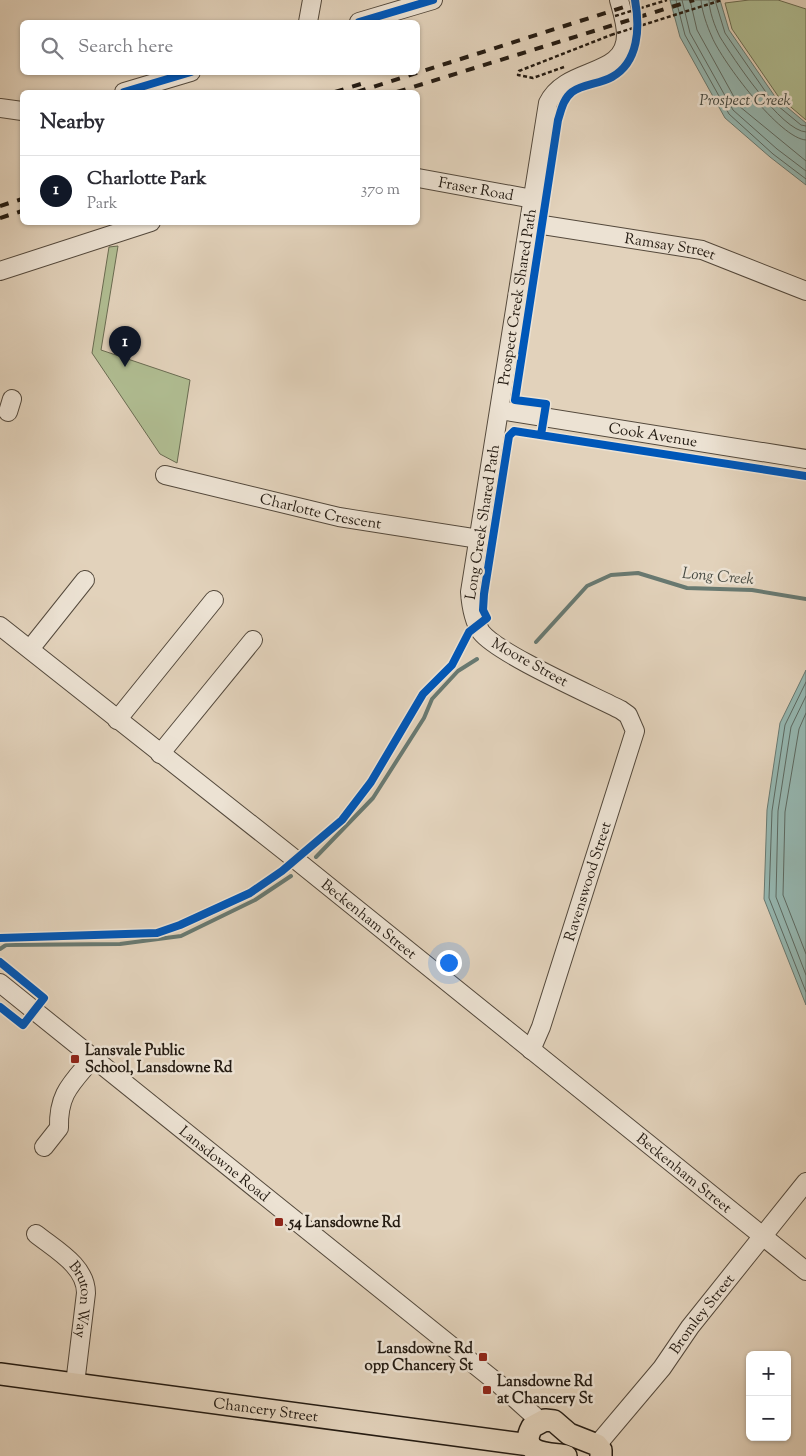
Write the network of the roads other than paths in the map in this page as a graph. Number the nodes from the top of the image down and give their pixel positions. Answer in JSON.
{"nodes":[{"id":1,"x":312,"y":0,"type":"edge"},
{"id":2,"x":433,"y":0,"type":"edge"},
{"id":3,"x":617,"y":8,"type":"edge"},
{"id":4,"x":308,"y":20,"type":"edge"},
{"id":5,"x":366,"y":20,"type":"edge"},
{"id":6,"x":181,"y":75,"type":"edge"},
{"id":7,"x":131,"y":90,"type":"edge"},
{"id":8,"x":0,"y":108,"type":"edge"},
{"id":9,"x":20,"y":111,"type":"edge"},
{"id":10,"x":420,"y":178,"type":"edge"},
{"id":11,"x":533,"y":199,"type":"junction"},
{"id":12,"x":530,"y":223,"type":"junction"},
{"id":13,"x":142,"y":225,"type":"edge"},
{"id":14,"x":0,"y":271,"type":"edge"},
{"id":15,"x":806,"y":291,"type":"edge"},
{"id":16,"x":500,"y":410,"type":"junction"},
{"id":17,"x":806,"y":460,"type":"edge"},
{"id":18,"x":164,"y":476,"type":"dead end"},
{"id":19,"x":479,"y":539,"type":"junction"},
{"id":20,"x":85,"y":580,"type":"dead end"},
{"id":21,"x":214,"y":600,"type":"dead end"},
{"id":22,"x":0,"y":626,"type":"edge"},
{"id":23,"x":253,"y":640,"type":"dead end"},
{"id":24,"x":30,"y":650,"type":"junction"},
{"id":25,"x":628,"y":714,"type":"joint"},
{"id":26,"x":117,"y":720,"type":"junction"},
{"id":27,"x":160,"y":754,"type":"junction"},
{"id":28,"x":0,"y":984,"type":"edge"},
{"id":29,"x":531,"y":1050,"type":"junction"},
{"id":30,"x":92,"y":1059,"type":"junction"},
{"id":31,"x":44,"y":1146,"type":"dead end"},
{"id":32,"x":806,"y":1182,"type":"edge"},
{"id":33,"x":36,"y":1234,"type":"dead end"},
{"id":34,"x":762,"y":1237,"type":"junction"},
{"id":35,"x":806,"y":1271,"type":"edge"},
{"id":36,"x":0,"y":1374,"type":"edge"},
{"id":37,"x":75,"y":1384,"type":"junction"},
{"id":38,"x":540,"y":1421,"type":"junction"},
{"id":39,"x":530,"y":1445,"type":"junction"},
{"id":40,"x":599,"y":1451,"type":"edge"},
{"id":41,"x":566,"y":1456,"type":"edge"}],
"edges":[{"from":1,"to":4,"type":"street"},
{"from":2,"to":5,"type":"street"},
{"from":3,"to":11,"type":"street","name":"Moore Street"},
{"from":6,"to":7,"type":"street"},
{"from":8,"to":9,"type":"street"},
{"from":10,"to":11,"type":"street","name":"Fraser Road"},
{"from":11,"to":12,"type":"street","name":"Moore Street"},
{"from":12,"to":15,"type":"street","name":"Ramsay Street"},
{"from":12,"to":16,"type":"street","name":"Moore Street"},
{"from":13,"to":14,"type":"street"},
{"from":16,"to":17,"type":"street","name":"Cook Avenue"},
{"from":16,"to":19,"type":"street","name":"Moore Street"},
{"from":18,"to":19,"type":"street","name":"Charlotte Crescent"},
{"from":19,"to":25,"type":"street","name":"Moore Street"},
{"from":20,"to":24,"type":"street"},
{"from":21,"to":26,"type":"street"},
{"from":22,"to":24,"type":"street","name":"Beckenham Street"},
{"from":23,"to":27,"type":"street"},
{"from":24,"to":26,"type":"street","name":"Beckenham Street"},
{"from":25,"to":29,"type":"street","name":"Ravenswood Street"},
{"from":26,"to":27,"type":"street","name":"Beckenham Street"},
{"from":27,"to":29,"type":"street","name":"Beckenham Street"},
{"from":28,"to":30,"type":"street","name":"Lansdowne Road"},
{"from":29,"to":34,"type":"street","name":"Beckenham Street"},
{"from":30,"to":31,"type":"street"},
{"from":30,"to":38,"type":"street","name":"Lansdowne Road"},
{"from":32,"to":34,"type":"street","name":"Bromley Street"},
{"from":33,"to":37,"type":"street","name":"Bruton Way"},
{"from":34,"to":35,"type":"street","name":"Beckenham Street"},
{"from":34,"to":40,"type":"street","name":"Bromley Street"},
{"from":36,"to":37,"type":"main road","name":"Chancery Street"},
{"from":37,"to":39,"type":"main road","name":"Chancery Street"},
{"from":38,"to":39,"type":"main road"},
{"from":38,"to":40,"type":"main road"},
{"from":39,"to":41,"type":"main road","name":"Chancery Street"}]}
